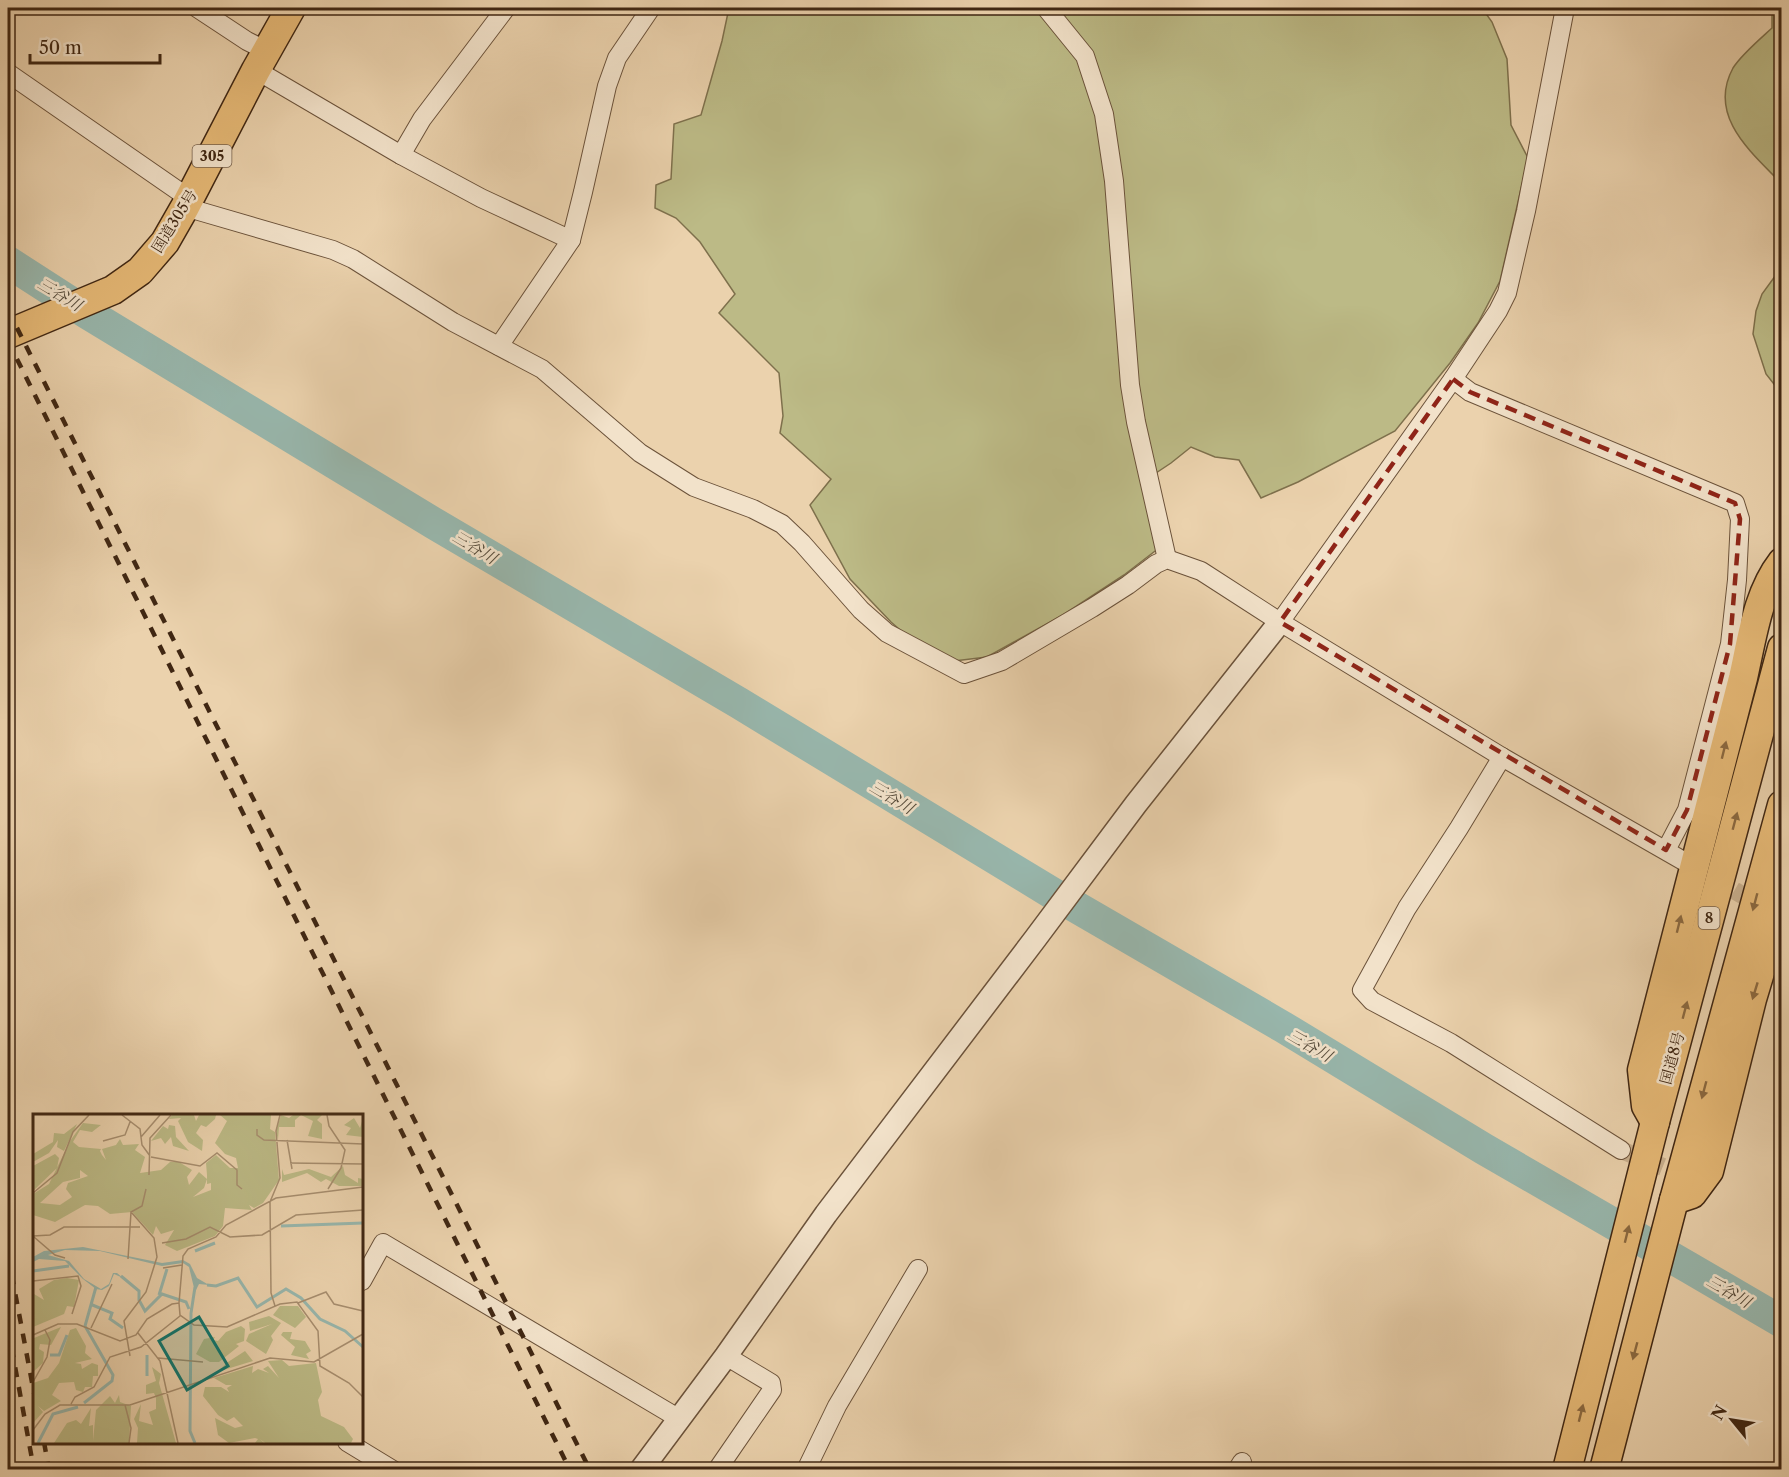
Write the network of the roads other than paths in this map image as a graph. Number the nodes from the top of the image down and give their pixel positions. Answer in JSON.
{"nodes":[{"id":1,"x":197,"y":8,"type":"edge"},
{"id":2,"x":291,"y":8,"type":"edge"},
{"id":3,"x":506,"y":8,"type":"edge"},
{"id":4,"x":651,"y":8,"type":"edge"},
{"id":5,"x":1046,"y":8,"type":"edge"},
{"id":6,"x":1565,"y":8,"type":"edge"},
{"id":7,"x":262,"y":60,"type":"junction"},
{"id":8,"x":8,"y":73,"type":"edge"},
{"id":9,"x":401,"y":155,"type":"junction"},
{"id":10,"x":187,"y":203,"type":"junction"},
{"id":11,"x":571,"y":240,"type":"junction"},
{"id":12,"x":19,"y":330,"type":"edge"},
{"id":13,"x":499,"y":346,"type":"junction"},
{"id":14,"x":1453,"y":379,"type":"junction"},
{"id":15,"x":1167,"y":559,"type":"junction"},
{"id":16,"x":1782,"y":562,"type":"edge"},
{"id":17,"x":1280,"y":622,"type":"junction"},
{"id":18,"x":1782,"y":648,"type":"edge"},
{"id":19,"x":1502,"y":757,"type":"junction"},
{"id":20,"x":1782,"y":805,"type":"edge"},
{"id":21,"x":1666,"y":850,"type":"junction"},
{"id":22,"x":1694,"y":867,"type":"junction"},
{"id":23,"x":1780,"y":910,"type":"edge"},
{"id":24,"x":1655,"y":1122,"type":"junction"},
{"id":25,"x":1621,"y":1150,"type":"tunnel mouth"},
{"id":26,"x":1674,"y":1203,"type":"junction"},
{"id":27,"x":918,"y":1269,"type":"dead end"},
{"id":28,"x":363,"y":1279,"type":"edge"},
{"id":29,"x":726,"y":1356,"type":"junction"},
{"id":30,"x":678,"y":1418,"type":"junction"},
{"id":31,"x":349,"y":1444,"type":"edge"},
{"id":32,"x":393,"y":1470,"type":"edge"},
{"id":33,"x":641,"y":1470,"type":"edge"},
{"id":34,"x":717,"y":1470,"type":"edge"},
{"id":35,"x":806,"y":1470,"type":"edge"},
{"id":36,"x":1567,"y":1470,"type":"edge"},
{"id":37,"x":1604,"y":1470,"type":"edge"}],
"edges":[{"from":1,"to":7,"type":"street"},
{"from":2,"to":7,"type":"highway","name":"国道305号","number":"305"},
{"from":3,"to":9,"type":"street"},
{"from":4,"to":11,"type":"street"},
{"from":5,"to":15,"type":"street"},
{"from":6,"to":14,"type":"street"},
{"from":7,"to":9,"type":"street"},
{"from":7,"to":10,"type":"highway","name":"国道305号","number":"305"},
{"from":8,"to":10,"type":"street"},
{"from":9,"to":11,"type":"street"},
{"from":10,"to":12,"type":"highway","name":"国道305号","number":"305"},
{"from":10,"to":13,"type":"street"},
{"from":11,"to":13,"type":"street"},
{"from":13,"to":15,"type":"street"},
{"from":14,"to":17,"type":"street"},
{"from":14,"to":21,"type":"street"},
{"from":15,"to":17,"type":"street"},
{"from":22,"to":16,"type":"highway","one_way":true},
{"from":17,"to":19,"type":"street"},
{"from":17,"to":29,"type":"street"},
{"from":24,"to":18,"type":"highway","name":"国道8号","number":"8","one_way":true},
{"from":19,"to":21,"type":"street"},
{"from":19,"to":25,"type":"street"},
{"from":20,"to":26,"type":"highway","one_way":true},
{"from":21,"to":22,"type":"street"},
{"from":24,"to":22,"type":"highway","one_way":true},
{"from":23,"to":26,"type":"highway","one_way":true},
{"from":36,"to":24,"type":"highway","name":"国道8号","number":"8","one_way":true},
{"from":26,"to":37,"type":"highway","one_way":true},
{"from":27,"to":35,"type":"street"},
{"from":28,"to":30,"type":"street"},
{"from":29,"to":30,"type":"street"},
{"from":29,"to":34,"type":"street"},
{"from":30,"to":33,"type":"street"},
{"from":31,"to":32,"type":"street"}]}
